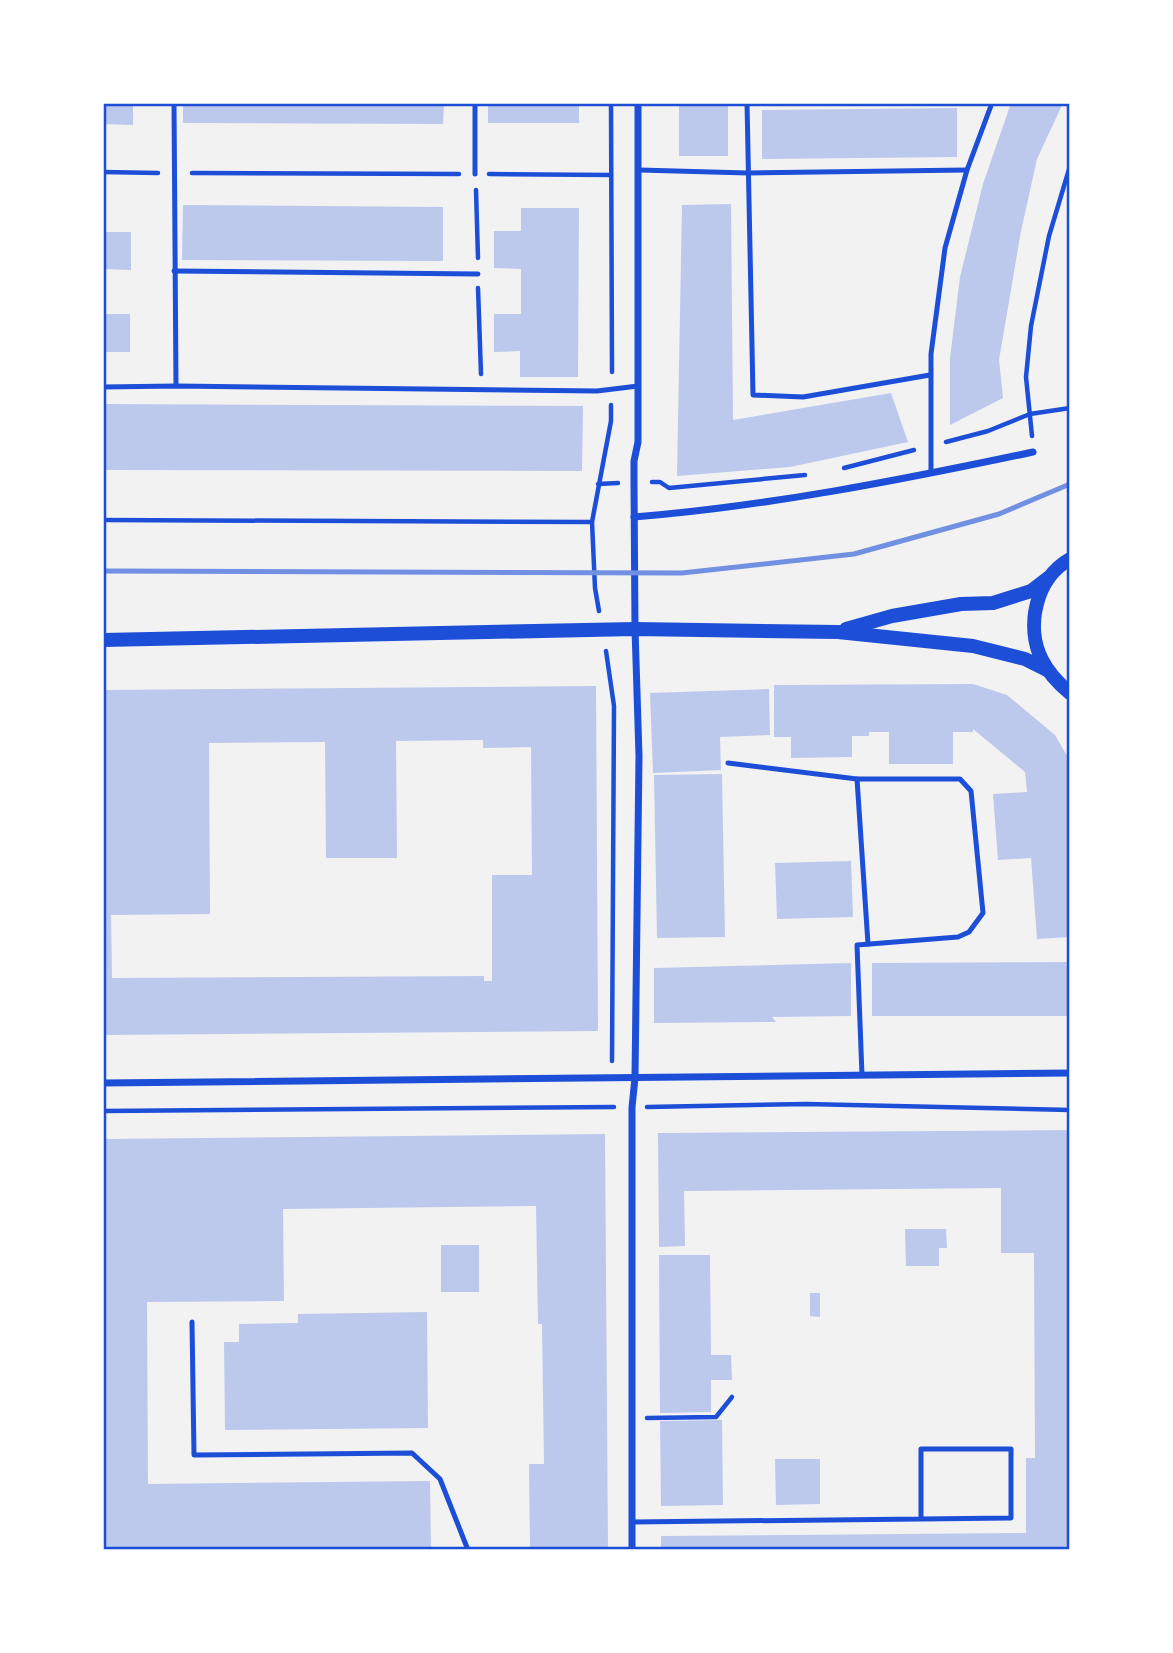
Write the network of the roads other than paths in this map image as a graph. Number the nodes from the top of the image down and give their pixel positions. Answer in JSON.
{"nodes":[{"id":1,"x":174,"y":103,"type":"edge"},
{"id":2,"x":475,"y":103,"type":"edge"},
{"id":3,"x":638,"y":103,"type":"edge"},
{"id":4,"x":747,"y":103,"type":"edge"},
{"id":5,"x":992,"y":103,"type":"edge"},
{"id":6,"x":639,"y":170,"type":"junction"},
{"id":7,"x":967,"y":170,"type":"junction"},
{"id":8,"x":748,"y":173,"type":"junction"},
{"id":9,"x":475,"y":174,"type":"road end"},
{"id":10,"x":174,"y":271,"type":"junction"},
{"id":11,"x":478,"y":274,"type":"dead end"},
{"id":12,"x":930,"y":375,"type":"junction"},
{"id":13,"x":176,"y":386,"type":"junction"},
{"id":14,"x":638,"y":386,"type":"junction"},
{"id":15,"x":103,"y":387,"type":"edge"},
{"id":16,"x":1033,"y":452,"type":"road end"},
{"id":17,"x":931,"y":473,"type":"junction"},
{"id":18,"x":634,"y":517,"type":"junction"},
{"id":19,"x":1070,"y":559,"type":"edge"},
{"id":20,"x":1048,"y":578,"type":"junction"},
{"id":21,"x":635,"y":629,"type":"junction"},
{"id":22,"x":838,"y":632,"type":"junction"},
{"id":23,"x":103,"y":640,"type":"edge"},
{"id":24,"x":1049,"y":671,"type":"junction"},
{"id":25,"x":1069,"y":694,"type":"edge"},
{"id":26,"x":728,"y":763,"type":"dead end"},
{"id":27,"x":857,"y":779,"type":"junction"},
{"id":28,"x":868,"y":944,"type":"junction"},
{"id":29,"x":1070,"y":1073,"type":"edge"},
{"id":30,"x":862,"y":1075,"type":"junction"},
{"id":31,"x":635,"y":1078,"type":"junction"},
{"id":32,"x":103,"y":1083,"type":"edge"},
{"id":33,"x":192,"y":1322,"type":"dead end"},
{"id":34,"x":921,"y":1519,"type":"junction"},
{"id":35,"x":632,"y":1522,"type":"junction"},
{"id":36,"x":468,"y":1550,"type":"edge"},
{"id":37,"x":632,"y":1550,"type":"edge"}],
"edges":[{"from":1,"to":10,"type":"lane"},
{"from":2,"to":9,"type":"lane"},
{"from":3,"to":6,"type":"street"},
{"from":4,"to":8,"type":"lane"},
{"from":5,"to":7,"type":"lane"},
{"from":6,"to":8,"type":"lane"},
{"from":6,"to":14,"type":"street"},
{"from":7,"to":8,"type":"lane"},
{"from":7,"to":12,"type":"lane"},
{"from":8,"to":12,"type":"lane"},
{"from":10,"to":11,"type":"lane"},
{"from":10,"to":13,"type":"lane"},
{"from":12,"to":17,"type":"lane"},
{"from":13,"to":14,"type":"lane"},
{"from":13,"to":15,"type":"lane"},
{"from":14,"to":18,"type":"street"},
{"from":16,"to":17,"type":"street"},
{"from":17,"to":18,"type":"street"},
{"from":18,"to":21,"type":"street"},
{"from":19,"to":20,"type":"main road"},
{"from":20,"to":22,"type":"main road"},
{"from":20,"to":24,"type":"main road"},
{"from":21,"to":22,"type":"main road"},
{"from":21,"to":23,"type":"main road"},
{"from":21,"to":31,"type":"street"},
{"from":22,"to":24,"type":"main road"},
{"from":24,"to":25,"type":"main road"},
{"from":26,"to":27,"type":"lane"},
{"from":27,"to":28,"type":"lane"},
{"from":27,"to":28,"type":"lane"},
{"from":28,"to":30,"type":"lane"},
{"from":29,"to":30,"type":"street"},
{"from":30,"to":31,"type":"street"},
{"from":31,"to":32,"type":"street"},
{"from":31,"to":35,"type":"street"},
{"from":33,"to":36,"type":"lane"},
{"from":34,"to":34,"type":"lane"},
{"from":34,"to":35,"type":"lane"},
{"from":35,"to":37,"type":"street"}]}
